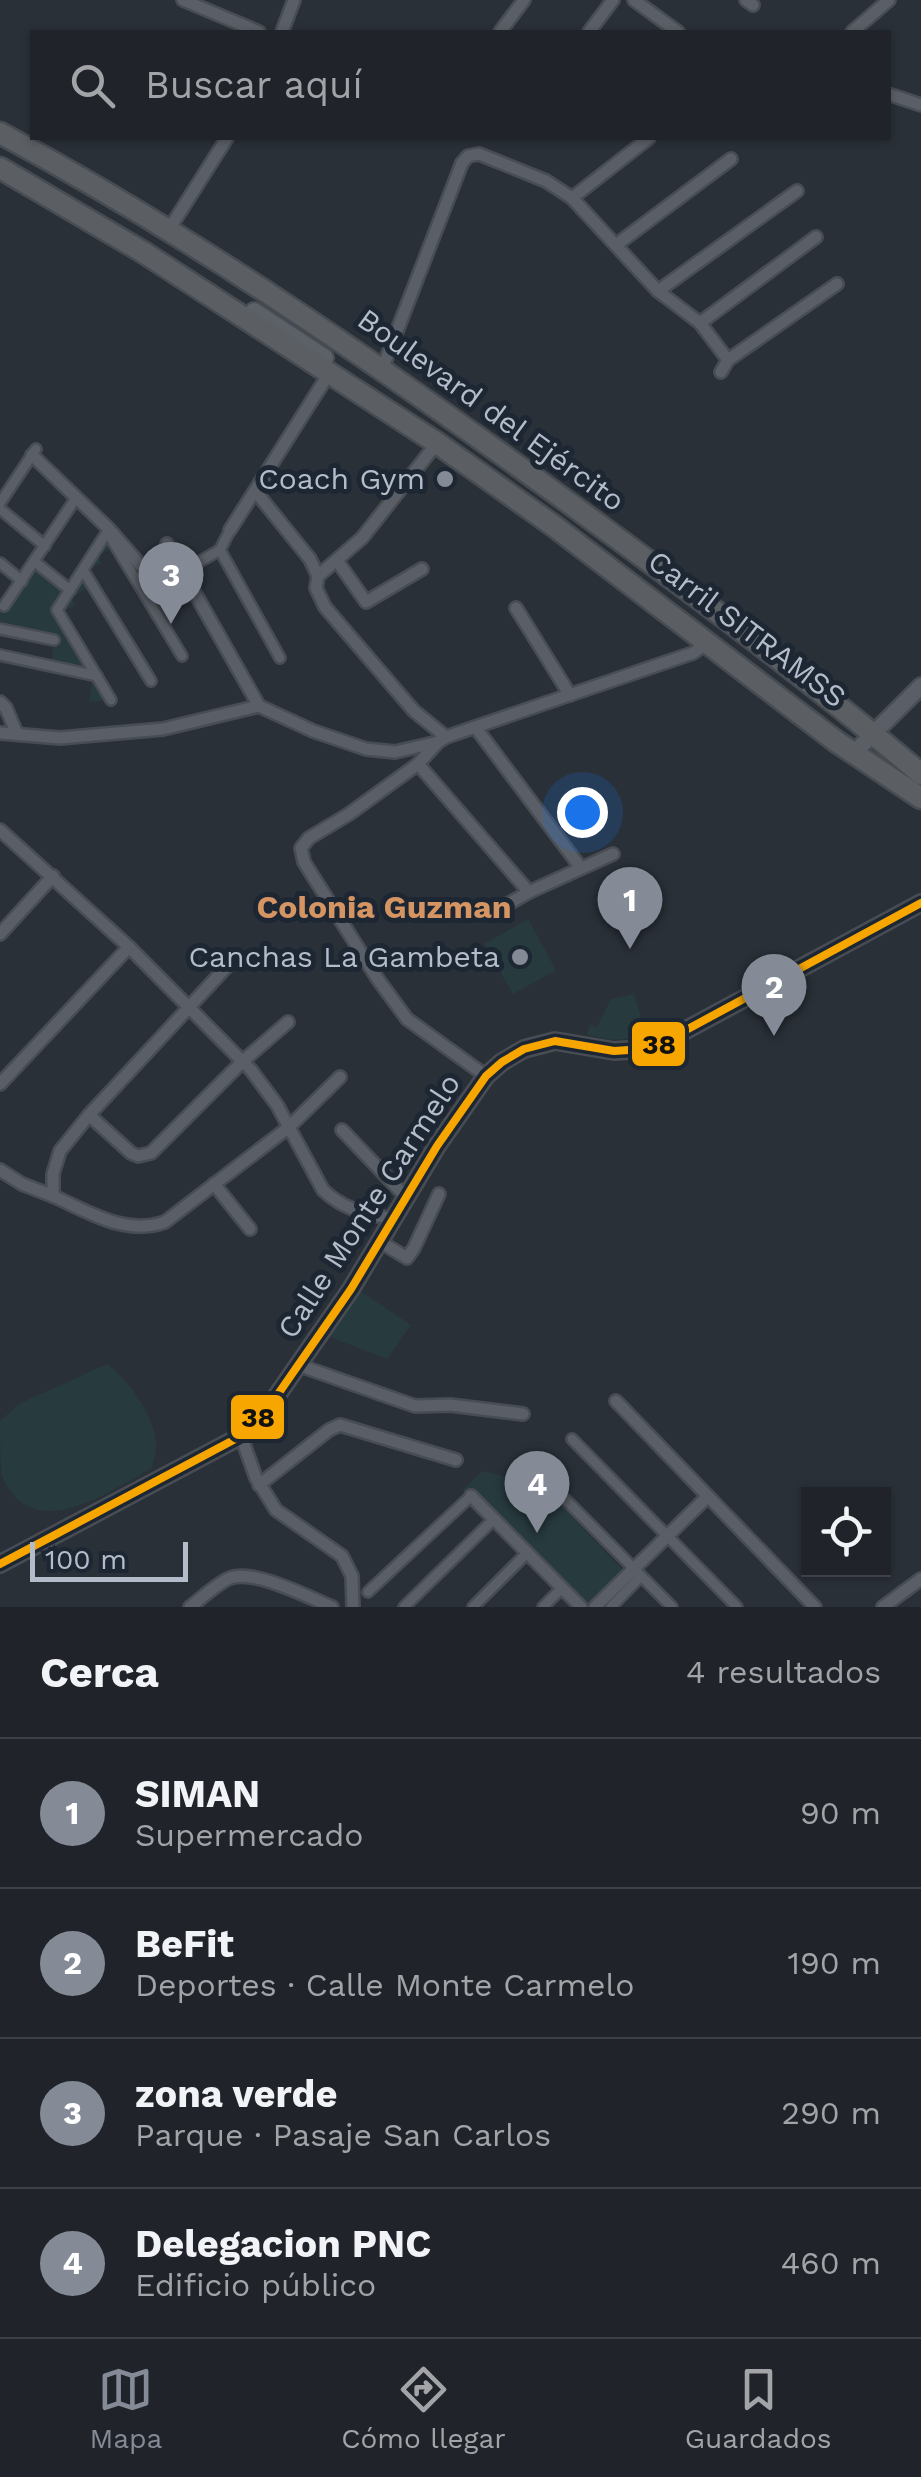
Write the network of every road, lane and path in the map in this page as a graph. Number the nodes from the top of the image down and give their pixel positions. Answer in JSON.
{"nodes":[{"id":1,"x":182,"y":0,"type":"edge"},
{"id":2,"x":294,"y":0,"type":"edge"},
{"id":3,"x":524,"y":0,"type":"edge"},
{"id":4,"x":614,"y":0,"type":"edge"},
{"id":5,"x":634,"y":0,"type":"edge"},
{"id":6,"x":889,"y":0,"type":"edge"},
{"id":7,"x":254,"y":30,"type":"edge"},
{"id":8,"x":283,"y":30,"type":"edge"},
{"id":9,"x":502,"y":30,"type":"edge"},
{"id":10,"x":591,"y":30,"type":"edge"},
{"id":11,"x":675,"y":30,"type":"edge"},
{"id":12,"x":854,"y":30,"type":"edge"},
{"id":13,"x":891,"y":95,"type":"edge"},
{"id":14,"x":921,"y":104,"type":"edge"},
{"id":15,"x":0,"y":136,"type":"edge"},
{"id":16,"x":226,"y":140,"type":"edge"},
{"id":17,"x":646,"y":140,"type":"edge"},
{"id":18,"x":731,"y":159,"type":"dead end"},
{"id":19,"x":0,"y":165,"type":"edge"},
{"id":20,"x":797,"y":190,"type":"dead end"},
{"id":21,"x":572,"y":198,"type":"junction"},
{"id":22,"x":168,"y":231,"type":"junction"},
{"id":23,"x":816,"y":237,"type":"dead end"},
{"id":24,"x":616,"y":245,"type":"junction"},
{"id":25,"x":837,"y":284,"type":"dead end"},
{"id":26,"x":658,"y":290,"type":"junction"},
{"id":27,"x":700,"y":323,"type":"junction"},
{"id":28,"x":383,"y":367,"type":"junction"},
{"id":29,"x":330,"y":372,"type":"junction"},
{"id":30,"x":438,"y":443,"type":"junction"},
{"id":31,"x":34,"y":452,"type":"joint"},
{"id":32,"x":256,"y":492,"type":"junction"},
{"id":33,"x":76,"y":498,"type":"junction"},
{"id":34,"x":0,"y":506,"type":"edge"},
{"id":35,"x":230,"y":530,"type":"joint"},
{"id":36,"x":109,"y":531,"type":"junction"},
{"id":37,"x":167,"y":544,"type":"dead end"},
{"id":38,"x":46,"y":546,"type":"junction"},
{"id":39,"x":220,"y":550,"type":"junction"},
{"id":40,"x":35,"y":562,"type":"junction"},
{"id":41,"x":338,"y":562,"type":"junction"},
{"id":42,"x":0,"y":563,"type":"edge"},
{"id":43,"x":181,"y":569,"type":"junction"},
{"id":44,"x":422,"y":569,"type":"dead end"},
{"id":45,"x":84,"y":570,"type":"junction"},
{"id":46,"x":318,"y":576,"type":"junction"},
{"id":47,"x":22,"y":581,"type":"junction"},
{"id":48,"x":70,"y":590,"type":"junction"},
{"id":49,"x":4,"y":606,"type":"dead end"},
{"id":50,"x":516,"y":608,"type":"dead end"},
{"id":51,"x":0,"y":629,"type":"edge"},
{"id":52,"x":54,"y":640,"type":"dead end"},
{"id":53,"x":706,"y":643,"type":"junction"},
{"id":54,"x":0,"y":655,"type":"edge"},
{"id":55,"x":182,"y":656,"type":"dead end"},
{"id":56,"x":280,"y":658,"type":"dead end"},
{"id":57,"x":97,"y":676,"type":"junction"},
{"id":58,"x":151,"y":681,"type":"dead end"},
{"id":59,"x":921,"y":686,"type":"edge"},
{"id":60,"x":570,"y":694,"type":"junction"},
{"id":61,"x":111,"y":700,"type":"dead end"},
{"id":62,"x":0,"y":702,"type":"edge"},
{"id":63,"x":259,"y":706,"type":"junction"},
{"id":64,"x":842,"y":707,"type":"junction"},
{"id":65,"x":476,"y":728,"type":"junction"},
{"id":66,"x":0,"y":733,"type":"edge"},
{"id":67,"x":17,"y":734,"type":"junction"},
{"id":68,"x":442,"y":739,"type":"junction"},
{"id":69,"x":866,"y":741,"type":"junction"},
{"id":70,"x":418,"y":764,"type":"junction"},
{"id":71,"x":915,"y":786,"type":"edge"},
{"id":72,"x":0,"y":830,"type":"edge"},
{"id":73,"x":614,"y":854,"type":"dead end"},
{"id":74,"x":582,"y":868,"type":"junction"},
{"id":75,"x":53,"y":876,"type":"junction"},
{"id":76,"x":529,"y":892,"type":"junction"},
{"id":77,"x":921,"y":903,"type":"edge"},
{"id":78,"x":501,"y":908,"type":"dead end"},
{"id":79,"x":0,"y":934,"type":"edge"},
{"id":80,"x":129,"y":947,"type":"junction"},
{"id":81,"x":231,"y":962,"type":"dead end"},
{"id":82,"x":189,"y":1008,"type":"junction"},
{"id":83,"x":288,"y":1022,"type":"dead end"},
{"id":84,"x":243,"y":1061,"type":"junction"},
{"id":85,"x":486,"y":1076,"type":"junction"},
{"id":86,"x":340,"y":1078,"type":"dead end"},
{"id":87,"x":0,"y":1084,"type":"edge"},
{"id":88,"x":89,"y":1115,"type":"junction"},
{"id":89,"x":289,"y":1127,"type":"junction"},
{"id":90,"x":342,"y":1130,"type":"dead end"},
{"id":91,"x":0,"y":1170,"type":"edge"},
{"id":92,"x":214,"y":1184,"type":"junction"},
{"id":93,"x":439,"y":1194,"type":"dead end"},
{"id":94,"x":53,"y":1196,"type":"junction"},
{"id":95,"x":406,"y":1197,"type":"junction"},
{"id":96,"x":392,"y":1219,"type":"junction"},
{"id":97,"x":250,"y":1229,"type":"dead end"},
{"id":98,"x":379,"y":1241,"type":"junction"},
{"id":99,"x":298,"y":1365,"type":"junction"},
{"id":100,"x":616,"y":1401,"type":"dead end"},
{"id":101,"x":523,"y":1414,"type":"dead end"},
{"id":102,"x":241,"y":1436,"type":"junction"},
{"id":103,"x":572,"y":1439,"type":"dead end"},
{"id":104,"x":456,"y":1460,"type":"dead end"},
{"id":105,"x":260,"y":1484,"type":"junction"},
{"id":106,"x":555,"y":1489,"type":"dead end"},
{"id":107,"x":471,"y":1496,"type":"joint"},
{"id":108,"x":707,"y":1498,"type":"junction"},
{"id":109,"x":494,"y":1519,"type":"junction"},
{"id":110,"x":667,"y":1537,"type":"junction"},
{"id":111,"x":527,"y":1552,"type":"junction"},
{"id":112,"x":0,"y":1564,"type":"edge"},
{"id":113,"x":637,"y":1573,"type":"junction"},
{"id":114,"x":921,"y":1578,"type":"edge"},
{"id":115,"x":562,"y":1588,"type":"junction"},
{"id":116,"x":368,"y":1592,"type":"dead end"},
{"id":117,"x":307,"y":1602,"type":"edge"},
{"id":118,"x":900,"y":1602,"type":"edge"},
{"id":119,"x":190,"y":1607,"type":"edge"},
{"id":120,"x":332,"y":1607,"type":"edge"},
{"id":121,"x":353,"y":1607,"type":"edge"},
{"id":122,"x":404,"y":1607,"type":"edge"},
{"id":123,"x":473,"y":1607,"type":"edge"},
{"id":124,"x":542,"y":1607,"type":"edge"},
{"id":125,"x":581,"y":1607,"type":"edge"},
{"id":126,"x":596,"y":1607,"type":"edge"},
{"id":127,"x":611,"y":1607,"type":"edge"},
{"id":128,"x":672,"y":1607,"type":"edge"},
{"id":129,"x":737,"y":1607,"type":"edge"},
{"id":130,"x":815,"y":1607,"type":"edge"},
{"id":131,"x":883,"y":1607,"type":"edge"}],
"edges":[{"from":1,"to":7,"type":"street"},
{"from":2,"to":8,"type":"street"},
{"from":3,"to":9,"type":"street"},
{"from":4,"to":10,"type":"street"},
{"from":5,"to":11,"type":"street"},
{"from":6,"to":12,"type":"street"},
{"from":13,"to":14,"type":"street"},
{"from":15,"to":22,"type":"highway","name":"Boulevard del Ejército"},
{"from":15,"to":64,"type":"main road","name":"Carril SITRAMSS"},
{"from":16,"to":22,"type":"street"},
{"from":17,"to":21,"type":"street"},
{"from":18,"to":24,"type":"street"},
{"from":19,"to":29,"type":"highway","name":"Boulevard del Ejército"},
{"from":19,"to":69,"type":"main road","name":"Carril SITRAMSS"},
{"from":20,"to":26,"type":"street"},
{"from":21,"to":24,"type":"street"},
{"from":21,"to":28,"type":"street"},
{"from":22,"to":28,"type":"highway","name":"Boulevard del Ejército"},
{"from":23,"to":27,"type":"street"},
{"from":24,"to":26,"type":"street"},
{"from":25,"to":27,"type":"street"},
{"from":26,"to":27,"type":"street"},
{"from":28,"to":64,"type":"highway","name":"Boulevard del Ejército"},
{"from":29,"to":30,"type":"highway","name":"Boulevard del Ejército"},
{"from":29,"to":32,"type":"street"},
{"from":30,"to":41,"type":"street"},
{"from":30,"to":53,"type":"highway","name":"Boulevard del Ejército"},
{"from":31,"to":33,"type":"street"},
{"from":31,"to":34,"type":"street"},
{"from":32,"to":35,"type":"street"},
{"from":32,"to":46,"type":"street"},
{"from":33,"to":36,"type":"street"},
{"from":33,"to":38,"type":"street"},
{"from":34,"to":38,"type":"street"},
{"from":35,"to":39,"type":"street"},
{"from":36,"to":43,"type":"street"},
{"from":36,"to":45,"type":"street"},
{"from":36,"to":55,"type":"street"},
{"from":37,"to":43,"type":"street"},
{"from":38,"to":40,"type":"street"},
{"from":39,"to":43,"type":"street"},
{"from":39,"to":56,"type":"street"},
{"from":40,"to":47,"type":"street"},
{"from":40,"to":48,"type":"street"},
{"from":41,"to":44,"type":"street"},
{"from":41,"to":46,"type":"street"},
{"from":42,"to":47,"type":"street"},
{"from":43,"to":63,"type":"street"},
{"from":45,"to":48,"type":"street"},
{"from":45,"to":58,"type":"street"},
{"from":46,"to":68,"type":"street"},
{"from":47,"to":49,"type":"street"},
{"from":48,"to":57,"type":"street"},
{"from":50,"to":60,"type":"street"},
{"from":51,"to":52,"type":"street"},
{"from":53,"to":60,"type":"street"},
{"from":53,"to":71,"type":"highway","name":"Boulevard del Ejército"},
{"from":54,"to":57,"type":"street"},
{"from":57,"to":61,"type":"street"},
{"from":59,"to":69,"type":"street"},
{"from":60,"to":65,"type":"street"},
{"from":62,"to":67,"type":"street"},
{"from":63,"to":67,"type":"street"},
{"from":63,"to":68,"type":"street"},
{"from":64,"to":69,"type":"highway","name":"Boulevard del Ejército"},
{"from":65,"to":68,"type":"street"},
{"from":65,"to":74,"type":"street"},
{"from":66,"to":67,"type":"street"},
{"from":68,"to":70,"type":"street"},
{"from":69,"to":71,"type":"highway","name":"Boulevard del Ejército"},
{"from":70,"to":76,"type":"street"},
{"from":70,"to":85,"type":"street"},
{"from":72,"to":75,"type":"street"},
{"from":73,"to":74,"type":"street"},
{"from":74,"to":76,"type":"street"},
{"from":75,"to":79,"type":"street"},
{"from":75,"to":80,"type":"street"},
{"from":76,"to":78,"type":"street"},
{"from":77,"to":85,"type":"street","name":"Calle Monte Carmelo"},
{"from":80,"to":82,"type":"street"},
{"from":80,"to":87,"type":"street"},
{"from":81,"to":82,"type":"street"},
{"from":82,"to":84,"type":"street"},
{"from":82,"to":88,"type":"street"},
{"from":83,"to":84,"type":"street"},
{"from":84,"to":88,"type":"street"},
{"from":84,"to":89,"type":"street"},
{"from":85,"to":95,"type":"street","name":"Calle Monte Carmelo"},
{"from":86,"to":89,"type":"street"},
{"from":88,"to":94,"type":"street"},
{"from":89,"to":92,"type":"street"},
{"from":89,"to":96,"type":"street"},
{"from":90,"to":95,"type":"street"},
{"from":91,"to":94,"type":"street"},
{"from":92,"to":94,"type":"street"},
{"from":92,"to":97,"type":"street"},
{"from":93,"to":98,"type":"street"},
{"from":95,"to":96,"type":"street","name":"Calle Monte Carmelo"},
{"from":96,"to":98,"type":"street","name":"Calle Monte Carmelo"},
{"from":98,"to":99,"type":"street","name":"Calle Monte Carmelo"},
{"from":99,"to":101,"type":"street"},
{"from":99,"to":102,"type":"street","name":"Calle Monte Carmelo"},
{"from":100,"to":108,"type":"street"},
{"from":102,"to":105,"type":"street"},
{"from":102,"to":112,"type":"street","name":"Calle Monte Carmelo"},
{"from":103,"to":110,"type":"street"},
{"from":104,"to":105,"type":"street"},
{"from":105,"to":121,"type":"street"},
{"from":106,"to":113,"type":"street"},
{"from":107,"to":109,"type":"street"},
{"from":107,"to":116,"type":"street"},
{"from":108,"to":110,"type":"street"},
{"from":108,"to":130,"type":"street"},
{"from":109,"to":111,"type":"street"},
{"from":109,"to":122,"type":"street"},
{"from":110,"to":113,"type":"street"},
{"from":110,"to":129,"type":"street"},
{"from":111,"to":115,"type":"street"},
{"from":111,"to":123,"type":"street"},
{"from":113,"to":126,"type":"street"},
{"from":113,"to":127,"type":"street"},
{"from":113,"to":128,"type":"street"},
{"from":114,"to":118,"type":"street"},
{"from":115,"to":124,"type":"street"},
{"from":115,"to":125,"type":"street"},
{"from":117,"to":119,"type":"street"},
{"from":117,"to":120,"type":"street"},
{"from":118,"to":131,"type":"street"}]}
